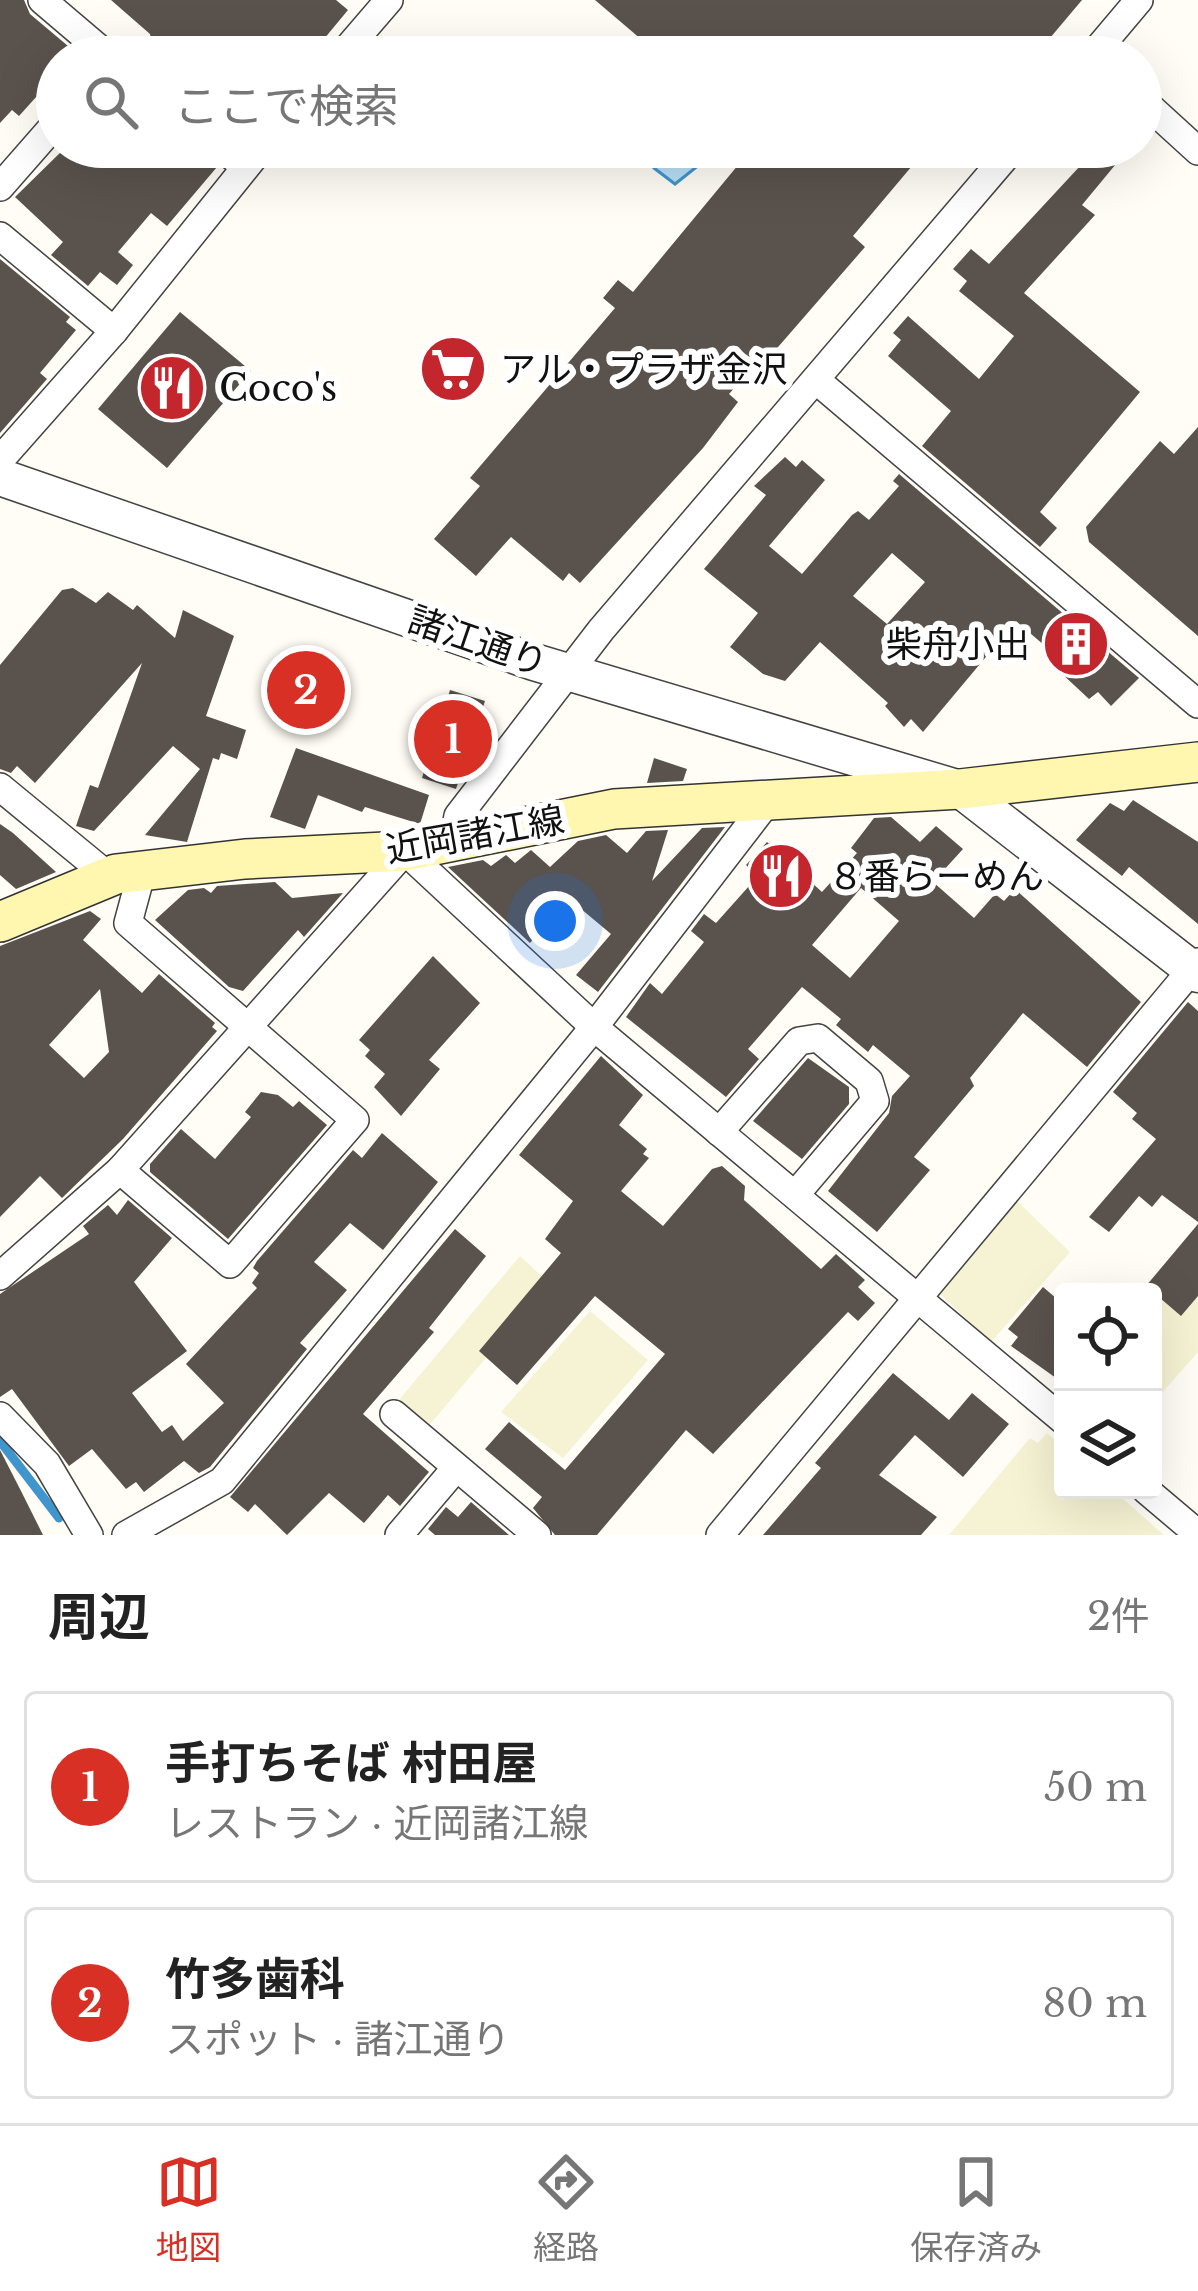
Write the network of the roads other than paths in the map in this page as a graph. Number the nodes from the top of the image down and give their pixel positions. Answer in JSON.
{"nodes":[{"id":1,"x":42,"y":0,"type":"edge"},
{"id":2,"x":1139,"y":0,"type":"edge"},
{"id":3,"x":377,"y":4,"type":"edge"},
{"id":4,"x":84,"y":36,"type":"edge"},
{"id":5,"x":355,"y":36,"type":"edge"},
{"id":6,"x":1110,"y":36,"type":"edge"},
{"id":7,"x":1162,"y":118,"type":"edge"},
{"id":8,"x":36,"y":146,"type":"edge"},
{"id":9,"x":1198,"y":151,"type":"edge"},
{"id":10,"x":245,"y":168,"type":"edge"},
{"id":11,"x":996,"y":168,"type":"edge"},
{"id":12,"x":0,"y":187,"type":"edge"},
{"id":13,"x":0,"y":236,"type":"edge"},
{"id":14,"x":114,"y":331,"type":"junction"},
{"id":15,"x":816,"y":380,"type":"junction"},
{"id":16,"x":0,"y":460,"type":"edge"},
{"id":17,"x":0,"y":477,"type":"edge"},
{"id":18,"x":569,"y":673,"type":"junction"},
{"id":19,"x":1198,"y":704,"type":"edge"},
{"id":20,"x":1198,"y":762,"type":"edge"},
{"id":21,"x":0,"y":787,"type":"edge"},
{"id":22,"x":960,"y":789,"type":"junction"},
{"id":23,"x":772,"y":796,"type":"junction"},
{"id":24,"x":453,"y":841,"type":"junction"},
{"id":25,"x":405,"y":851,"type":"junction"},
{"id":26,"x":125,"y":873,"type":"junction"},
{"id":27,"x":0,"y":922,"type":"edge"},
{"id":28,"x":1196,"y":968,"type":"edge"},
{"id":29,"x":247,"y":1027,"type":"junction"},
{"id":30,"x":594,"y":1027,"type":"junction"},
{"id":31,"x":719,"y":1132,"type":"junction"},
{"id":32,"x":120,"y":1170,"type":"junction"},
{"id":33,"x":795,"y":1195,"type":"junction"},
{"id":34,"x":0,"y":1276,"type":"edge"},
{"id":35,"x":920,"y":1298,"type":"junction"},
{"id":36,"x":1054,"y":1412,"type":"edge"},
{"id":37,"x":394,"y":1414,"type":"dead end"},
{"id":38,"x":0,"y":1416,"type":"edge"},
{"id":39,"x":455,"y":1469,"type":"junction"},
{"id":40,"x":1157,"y":1499,"type":"edge"},
{"id":41,"x":1198,"y":1534,"type":"edge"},
{"id":42,"x":88,"y":1535,"type":"edge"},
{"id":43,"x":126,"y":1535,"type":"edge"},
{"id":44,"x":399,"y":1535,"type":"edge"},
{"id":45,"x":537,"y":1535,"type":"edge"},
{"id":46,"x":720,"y":1535,"type":"edge"}],
"edges":[{"from":1,"to":4,"type":"street"},
{"from":2,"to":6,"type":"street"},
{"from":3,"to":5,"type":"street"},
{"from":7,"to":9,"type":"street"},
{"from":8,"to":12,"type":"street"},
{"from":10,"to":14,"type":"street"},
{"from":11,"to":15,"type":"street"},
{"from":13,"to":14,"type":"street"},
{"from":14,"to":16,"type":"street"},
{"from":15,"to":18,"type":"street"},
{"from":15,"to":19,"type":"street"},
{"from":17,"to":18,"type":"street","name":"諸江通り"},
{"from":18,"to":22,"type":"street","name":"諸江通り"},
{"from":18,"to":24,"type":"street"},
{"from":20,"to":22,"type":"main road","name":"近岡諸江線"},
{"from":21,"to":26,"type":"street"},
{"from":22,"to":23,"type":"main road","name":"近岡諸江線"},
{"from":22,"to":28,"type":"street"},
{"from":23,"to":24,"type":"main road","name":"近岡諸江線"},
{"from":23,"to":30,"type":"street"},
{"from":24,"to":25,"type":"main road","name":"近岡諸江線"},
{"from":25,"to":26,"type":"main road","name":"近岡諸江線"},
{"from":25,"to":29,"type":"street"},
{"from":25,"to":30,"type":"street"},
{"from":26,"to":27,"type":"main road","name":"近岡諸江線"},
{"from":26,"to":29,"type":"street"},
{"from":28,"to":35,"type":"street"},
{"from":29,"to":32,"type":"street"},
{"from":29,"to":32,"type":"street"},
{"from":30,"to":31,"type":"street"},
{"from":30,"to":43,"type":"street"},
{"from":31,"to":33,"type":"street"},
{"from":31,"to":33,"type":"street"},
{"from":32,"to":34,"type":"street"},
{"from":33,"to":35,"type":"street"},
{"from":35,"to":36,"type":"street"},
{"from":35,"to":46,"type":"street"},
{"from":37,"to":39,"type":"street"},
{"from":38,"to":42,"type":"street"},
{"from":39,"to":44,"type":"street"},
{"from":39,"to":45,"type":"street"},
{"from":40,"to":41,"type":"street"}]}
